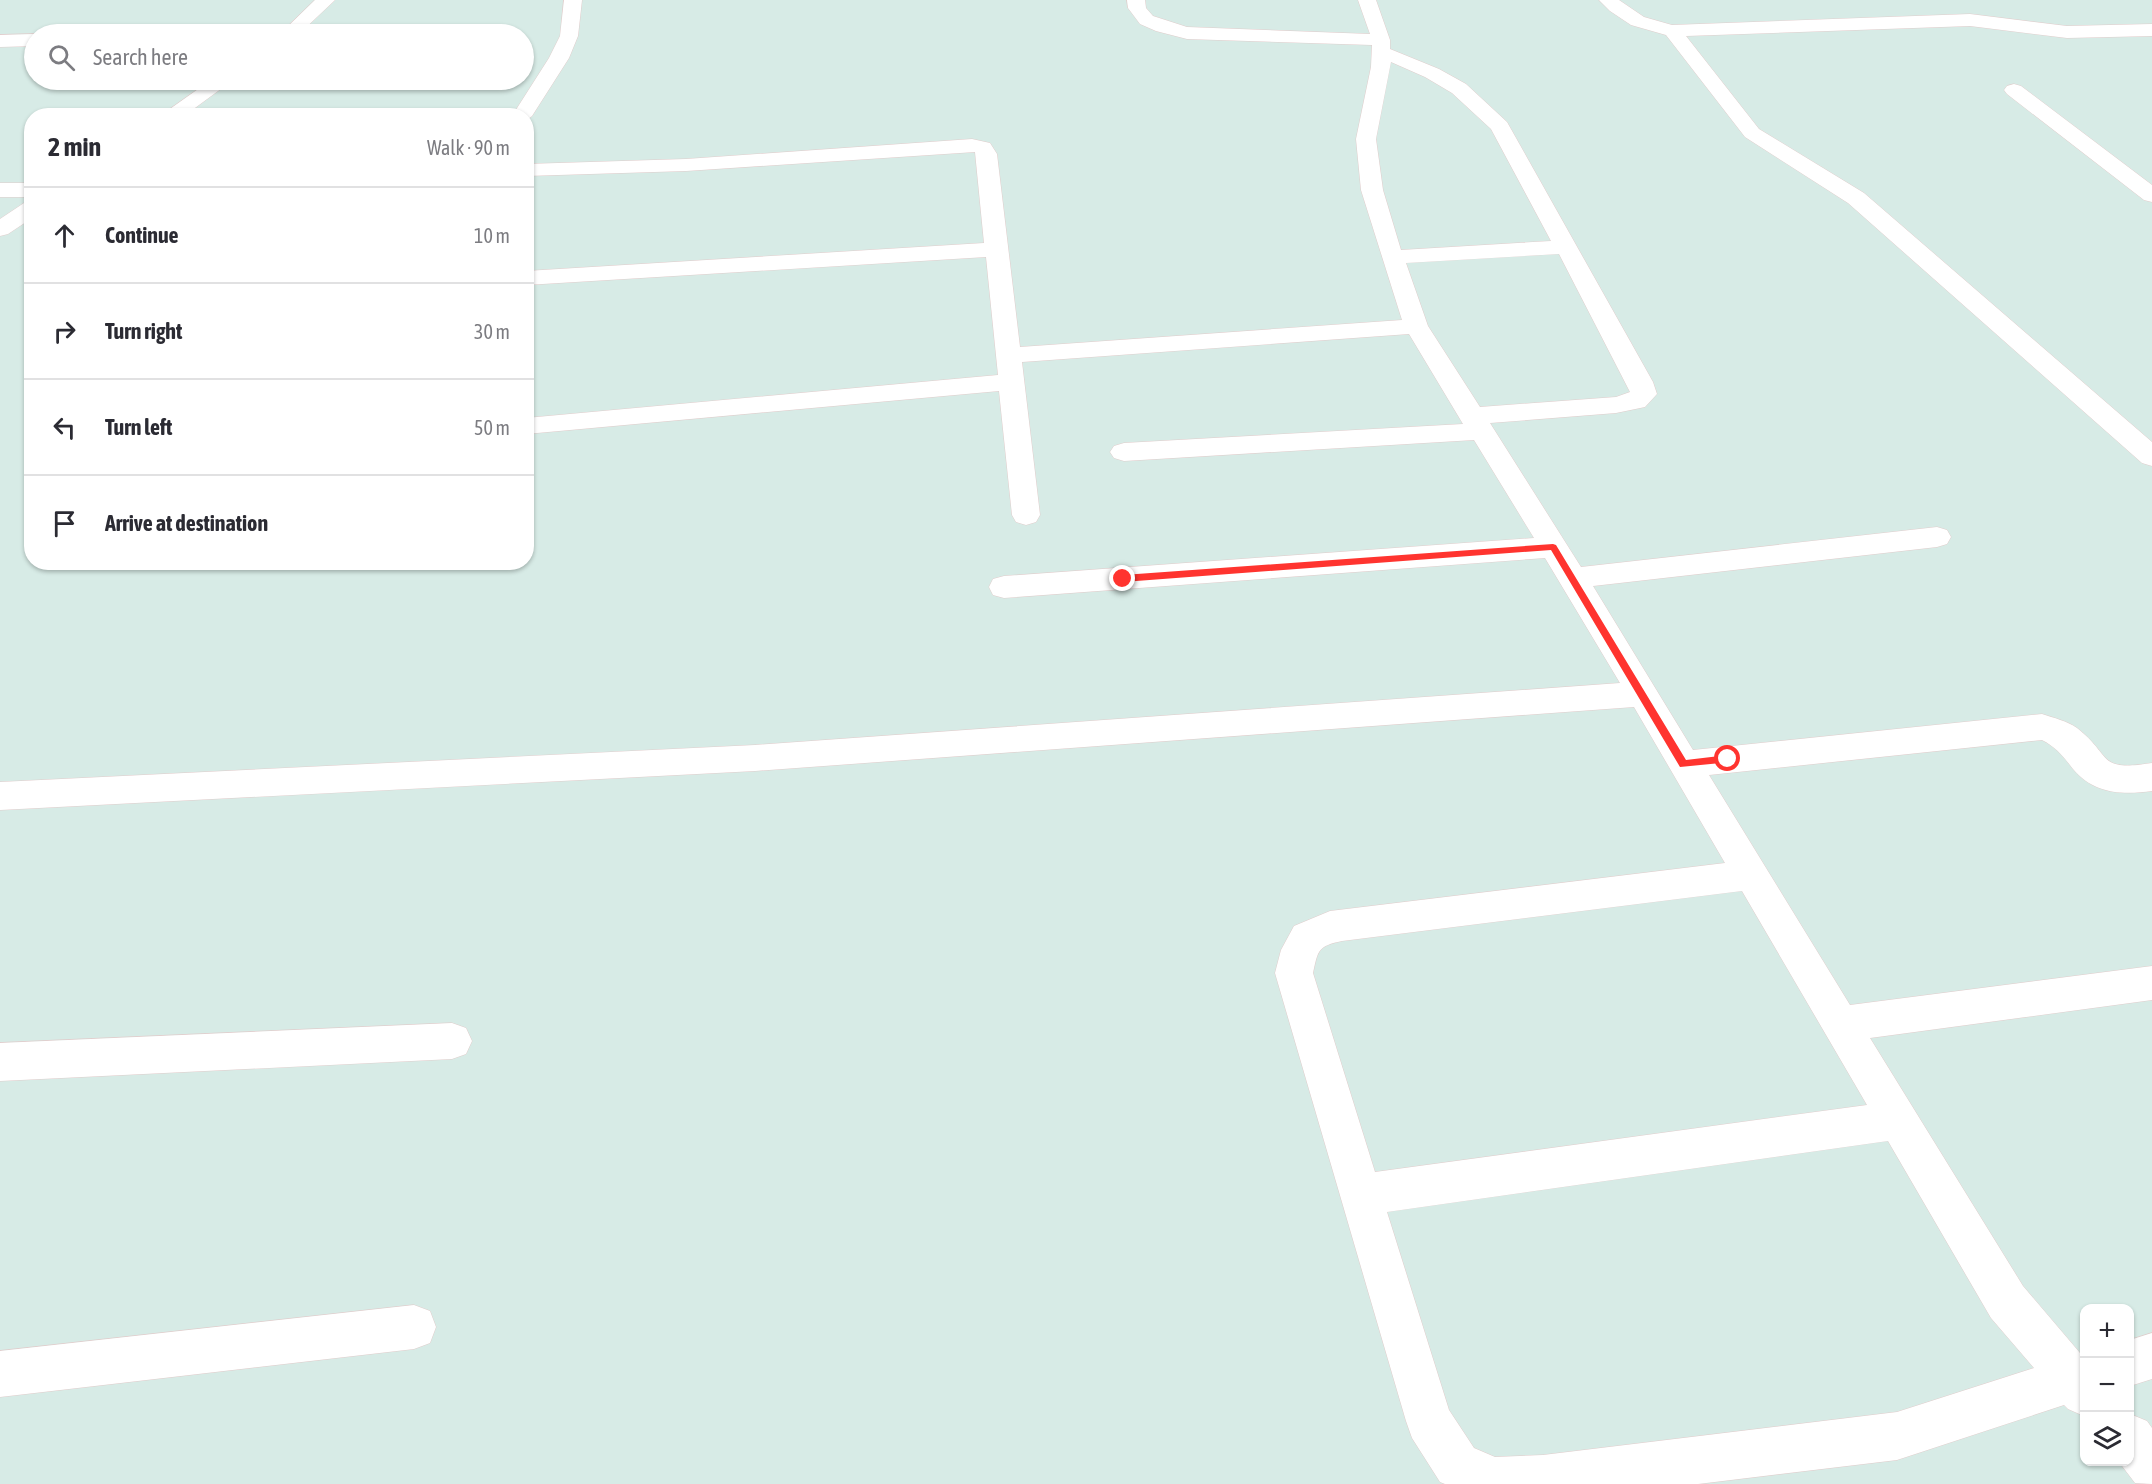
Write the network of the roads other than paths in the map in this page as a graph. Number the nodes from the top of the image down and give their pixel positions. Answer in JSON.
{"nodes":[{"id":1,"x":326,"y":0,"type":"edge"},
{"id":2,"x":573,"y":0,"type":"edge"},
{"id":3,"x":1136,"y":0,"type":"edge"},
{"id":4,"x":1367,"y":0,"type":"edge"},
{"id":5,"x":1608,"y":0,"type":"edge"},
{"id":6,"x":301,"y":24,"type":"edge"},
{"id":7,"x":2152,"y":30,"type":"edge"},
{"id":8,"x":1672,"y":31,"type":"junction"},
{"id":9,"x":24,"y":40,"type":"edge"},
{"id":10,"x":0,"y":41,"type":"edge"},
{"id":11,"x":1381,"y":46,"type":"junction"},
{"id":12,"x":208,"y":90,"type":"edge"},
{"id":13,"x":2014,"y":90,"type":"dead end"},
{"id":14,"x":182,"y":108,"type":"edge"},
{"id":15,"x":527,"y":108,"type":"edge"},
{"id":16,"x":534,"y":170,"type":"edge"},
{"id":17,"x":0,"y":190,"type":"edge"},
{"id":18,"x":24,"y":190,"type":"edge"},
{"id":19,"x":2152,"y":195,"type":"edge"},
{"id":20,"x":24,"y":214,"type":"edge"},
{"id":21,"x":0,"y":230,"type":"edge"},
{"id":22,"x":1566,"y":247,"type":"junction"},
{"id":23,"x":996,"y":249,"type":"junction"},
{"id":24,"x":1392,"y":257,"type":"junction"},
{"id":25,"x":534,"y":278,"type":"edge"},
{"id":26,"x":1416,"y":326,"type":"junction"},
{"id":27,"x":1009,"y":355,"type":"junction"},
{"id":28,"x":1012,"y":382,"type":"junction"},
{"id":29,"x":1477,"y":423,"type":"junction"},
{"id":30,"x":534,"y":425,"type":"edge"},
{"id":31,"x":1125,"y":452,"type":"dead end"},
{"id":32,"x":2152,"y":457,"type":"edge"},
{"id":33,"x":1026,"y":516,"type":"dead end"},
{"id":34,"x":1937,"y":537,"type":"dead end"},
{"id":35,"x":1553,"y":547,"type":"junction"},
{"id":36,"x":1573,"y":578,"type":"junction"},
{"id":37,"x":1004,"y":587,"type":"dead end"},
{"id":38,"x":1642,"y":694,"type":"junction"},
{"id":39,"x":1683,"y":764,"type":"junction"},
{"id":40,"x":2152,"y":777,"type":"edge"},
{"id":41,"x":2,"y":799,"type":"edge"},
{"id":42,"x":1750,"y":875,"type":"junction"},
{"id":43,"x":2152,"y":984,"type":"edge"},
{"id":44,"x":1839,"y":1024,"type":"junction"},
{"id":45,"x":452,"y":1041,"type":"dead end"},
{"id":46,"x":0,"y":1062,"type":"edge"},
{"id":47,"x":1898,"y":1120,"type":"junction"},
{"id":48,"x":1361,"y":1195,"type":"junction"},
{"id":49,"x":414,"y":1327,"type":"dead end"},
{"id":50,"x":2152,"y":1356,"type":"edge"},
{"id":51,"x":2134,"y":1362,"type":"edge"},
{"id":52,"x":0,"y":1374,"type":"edge"},
{"id":53,"x":2080,"y":1382,"type":"edge"},
{"id":54,"x":2134,"y":1443,"type":"edge"},
{"id":55,"x":2152,"y":1466,"type":"edge"}],
"edges":[{"from":1,"to":6,"type":"street"},
{"from":2,"to":15,"type":"street"},
{"from":3,"to":11,"type":"street"},
{"from":4,"to":11,"type":"street"},
{"from":5,"to":8,"type":"street"},
{"from":7,"to":8,"type":"street"},
{"from":8,"to":32,"type":"street"},
{"from":9,"to":10,"type":"street"},
{"from":11,"to":22,"type":"street"},
{"from":11,"to":24,"type":"street"},
{"from":12,"to":14,"type":"street"},
{"from":13,"to":19,"type":"street"},
{"from":16,"to":23,"type":"street"},
{"from":17,"to":18,"type":"street"},
{"from":20,"to":21,"type":"street"},
{"from":22,"to":24,"type":"street"},
{"from":22,"to":29,"type":"street"},
{"from":23,"to":25,"type":"street"},
{"from":23,"to":27,"type":"street"},
{"from":24,"to":26,"type":"street"},
{"from":26,"to":27,"type":"street"},
{"from":26,"to":29,"type":"street"},
{"from":27,"to":28,"type":"street"},
{"from":28,"to":30,"type":"street"},
{"from":28,"to":33,"type":"street"},
{"from":29,"to":31,"type":"street"},
{"from":29,"to":35,"type":"street"},
{"from":34,"to":36,"type":"street"},
{"from":35,"to":36,"type":"street"},
{"from":35,"to":37,"type":"street"},
{"from":36,"to":38,"type":"street"},
{"from":38,"to":39,"type":"street"},
{"from":38,"to":41,"type":"street"},
{"from":39,"to":40,"type":"street"},
{"from":39,"to":42,"type":"street"},
{"from":42,"to":44,"type":"street"},
{"from":42,"to":48,"type":"street"},
{"from":43,"to":44,"type":"street"},
{"from":44,"to":47,"type":"street"},
{"from":45,"to":46,"type":"street"},
{"from":47,"to":48,"type":"street"},
{"from":47,"to":53,"type":"street"},
{"from":48,"to":53,"type":"street"},
{"from":49,"to":52,"type":"street"},
{"from":50,"to":51,"type":"street"},
{"from":54,"to":55,"type":"street"}]}
